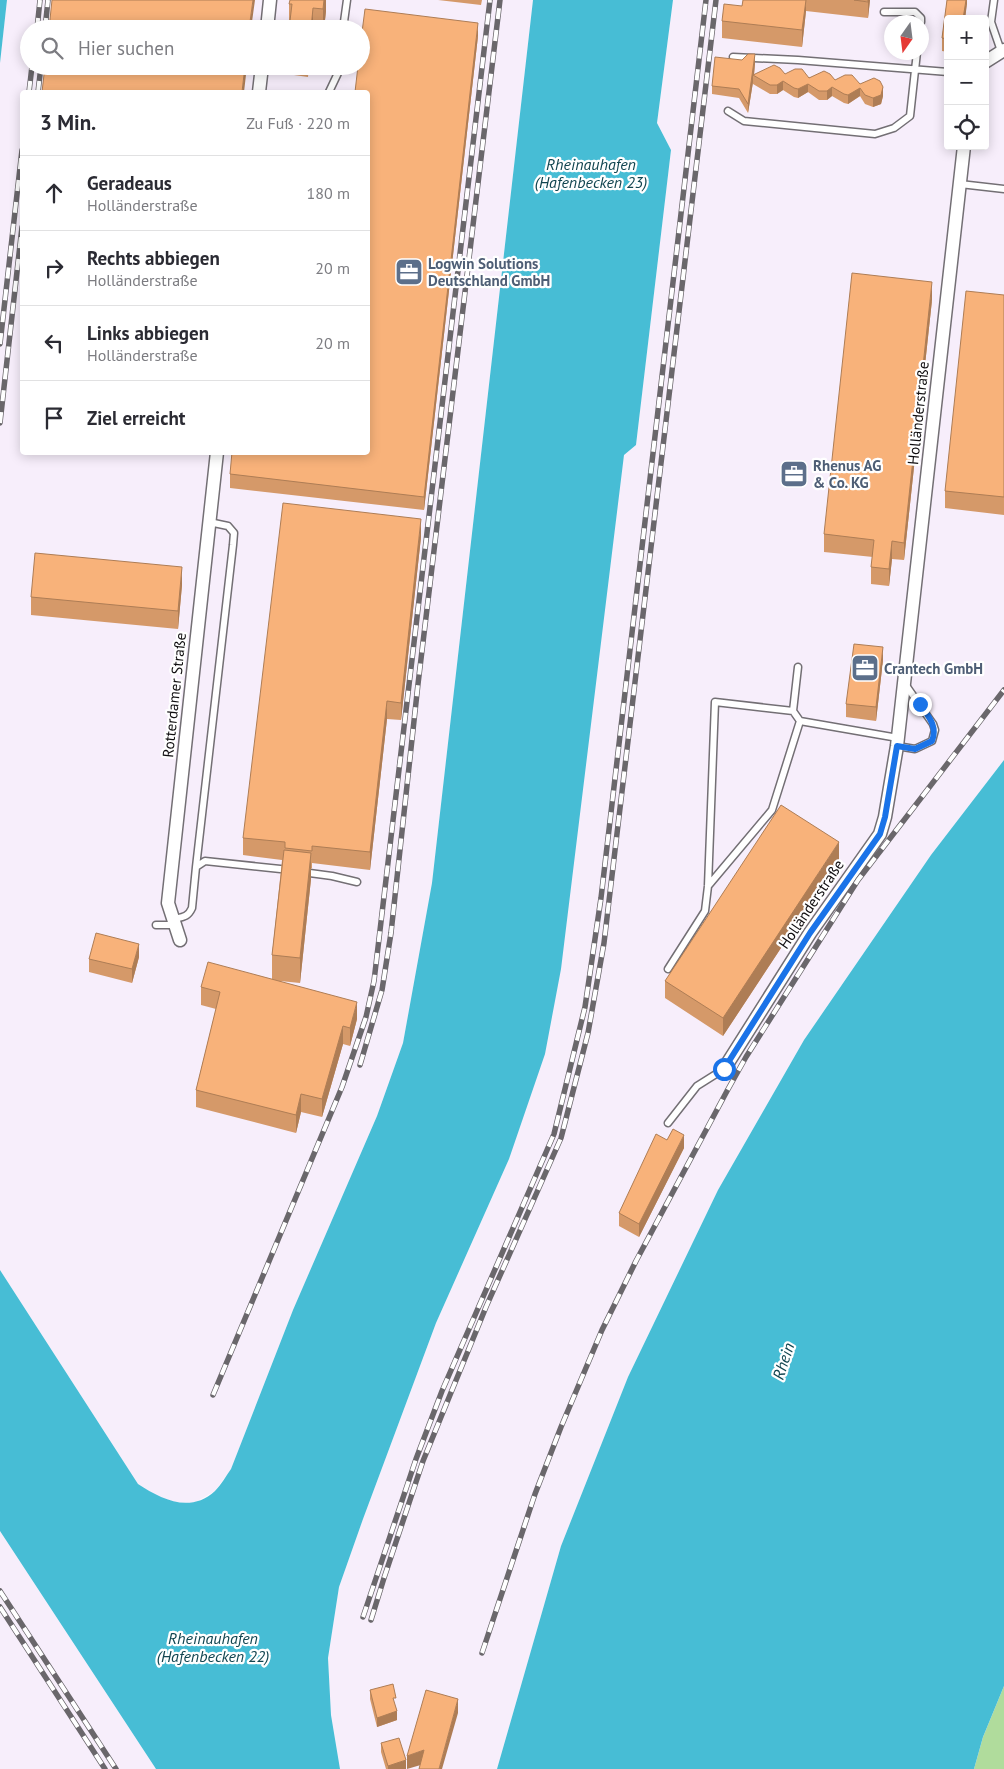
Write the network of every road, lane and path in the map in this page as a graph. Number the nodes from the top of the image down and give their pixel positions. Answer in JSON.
{"nodes":[{"id":1,"x":270,"y":0,"type":"edge"},
{"id":2,"x":347,"y":0,"type":"edge"},
{"id":3,"x":994,"y":0,"type":"edge"},
{"id":4,"x":884,"y":12,"type":"dead end"},
{"id":5,"x":918,"y":15,"type":"edge"},
{"id":6,"x":268,"y":20,"type":"edge"},
{"id":7,"x":344,"y":20,"type":"edge"},
{"id":8,"x":1003,"y":51,"type":"edge"},
{"id":9,"x":733,"y":57,"type":"edge"},
{"id":10,"x":916,"y":60,"type":"edge"},
{"id":11,"x":988,"y":60,"type":"edge"},
{"id":12,"x":915,"y":69,"type":"junction"},
{"id":13,"x":944,"y":72,"type":"edge"},
{"id":14,"x":262,"y":75,"type":"edge"},
{"id":15,"x":337,"y":75,"type":"edge"},
{"id":16,"x":261,"y":90,"type":"edge"},
{"id":17,"x":330,"y":90,"type":"edge"},
{"id":18,"x":728,"y":111,"type":"dead end"},
{"id":19,"x":964,"y":150,"type":"edge"},
{"id":20,"x":960,"y":184,"type":"junction"},
{"id":21,"x":1004,"y":189,"type":"edge"},
{"id":22,"x":217,"y":455,"type":"edge"},
{"id":23,"x":209,"y":522,"type":"junction"},
{"id":24,"x":798,"y":667,"type":"dead end"},
{"id":25,"x":904,"y":683,"type":"junction"},
{"id":26,"x":792,"y":711,"type":"junction"},
{"id":27,"x":800,"y":721,"type":"junction"},
{"id":28,"x":898,"y":742,"type":"junction"},
{"id":29,"x":196,"y":867,"type":"junction"},
{"id":30,"x":357,"y":882,"type":"dead end"},
{"id":31,"x":708,"y":886,"type":"junction"},
{"id":32,"x":174,"y":922,"type":"junction"},
{"id":33,"x":156,"y":925,"type":"dead end"},
{"id":34,"x":180,"y":940,"type":"dead end"},
{"id":35,"x":668,"y":969,"type":"dead end"},
{"id":36,"x":724,"y":1069,"type":"joint"},
{"id":37,"x":668,"y":1123,"type":"dead end"}],
"edges":[{"from":1,"to":6,"type":"street"},
{"from":2,"to":7,"type":"lane"},
{"from":3,"to":8,"type":"lane"},
{"from":4,"to":5,"type":"lane"},
{"from":8,"to":11,"type":"street"},
{"from":9,"to":12,"type":"lane"},
{"from":10,"to":12,"type":"lane"},
{"from":12,"to":13,"type":"lane"},
{"from":12,"to":18,"type":"lane"},
{"from":14,"to":16,"type":"street"},
{"from":15,"to":17,"type":"lane"},
{"from":19,"to":20,"type":"street","name":"Holländerstraße"},
{"from":20,"to":21,"type":"lane"},
{"from":20,"to":25,"type":"street","name":"Holländerstraße"},
{"from":22,"to":23,"type":"street","name":"Rotterdamer Straße"},
{"from":23,"to":29,"type":"lane"},
{"from":23,"to":32,"type":"street","name":"Rotterdamer Straße"},
{"from":24,"to":26,"type":"lane"},
{"from":25,"to":28,"type":"street","name":"Holländerstraße"},
{"from":25,"to":28,"type":"lane"},
{"from":26,"to":27,"type":"lane"},
{"from":26,"to":31,"type":"lane"},
{"from":27,"to":28,"type":"lane"},
{"from":27,"to":31,"type":"lane"},
{"from":28,"to":36,"type":"street","name":"Holländerstraße"},
{"from":29,"to":30,"type":"lane"},
{"from":29,"to":32,"type":"lane"},
{"from":31,"to":35,"type":"lane"},
{"from":32,"to":33,"type":"lane"},
{"from":32,"to":34,"type":"street","name":"Rotterdamer Straße"},
{"from":36,"to":37,"type":"lane"}]}
